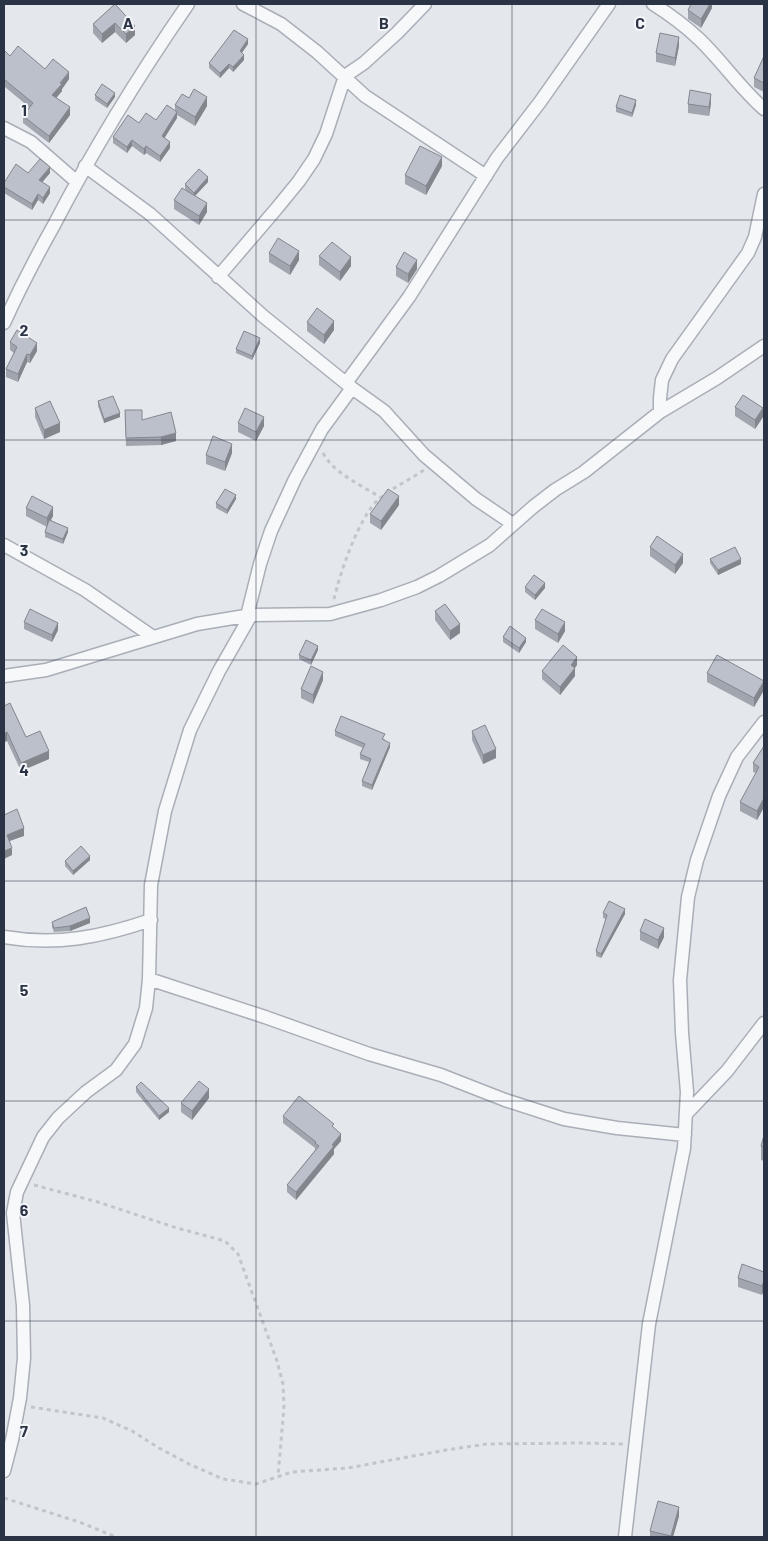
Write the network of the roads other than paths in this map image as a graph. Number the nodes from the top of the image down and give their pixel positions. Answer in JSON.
{"nodes":[{"id":1,"x":188,"y":4,"type":"edge"},
{"id":2,"x":243,"y":4,"type":"edge"},
{"id":3,"x":425,"y":4,"type":"edge"},
{"id":4,"x":609,"y":4,"type":"edge"},
{"id":5,"x":653,"y":4,"type":"edge"},
{"id":6,"x":345,"y":76,"type":"junction"},
{"id":7,"x":764,"y":109,"type":"edge"},
{"id":8,"x":4,"y":128,"type":"edge"},
{"id":9,"x":85,"y":166,"type":"junction"},
{"id":10,"x":486,"y":176,"type":"junction"},
{"id":11,"x":77,"y":182,"type":"junction"},
{"id":12,"x":764,"y":194,"type":"edge"},
{"id":13,"x":218,"y":277,"type":"junction"},
{"id":14,"x":4,"y":323,"type":"edge"},
{"id":15,"x":764,"y":346,"type":"edge"},
{"id":16,"x":349,"y":386,"type":"junction"},
{"id":17,"x":660,"y":412,"type":"junction"},
{"id":18,"x":513,"y":524,"type":"junction"},
{"id":19,"x":4,"y":545,"type":"edge"},
{"id":20,"x":249,"y":616,"type":"junction"},
{"id":21,"x":153,"y":637,"type":"junction"},
{"id":22,"x":4,"y":676,"type":"edge"},
{"id":23,"x":764,"y":722,"type":"edge"},
{"id":24,"x":151,"y":920,"type":"junction"},
{"id":25,"x":4,"y":938,"type":"edge"},
{"id":26,"x":149,"y":979,"type":"junction"},
{"id":27,"x":764,"y":1023,"type":"edge"},
{"id":28,"x":686,"y":1114,"type":"junction"},
{"id":29,"x":685,"y":1135,"type":"junction"},
{"id":30,"x":4,"y":1471,"type":"edge"},
{"id":31,"x":625,"y":1537,"type":"edge"}],
"edges":[{"from":1,"to":9,"type":"street"},
{"from":2,"to":6,"type":"street"},
{"from":3,"to":6,"type":"street"},
{"from":4,"to":10,"type":"street"},
{"from":5,"to":7,"type":"street"},
{"from":6,"to":10,"type":"street"},
{"from":6,"to":13,"type":"street"},
{"from":8,"to":11,"type":"street"},
{"from":9,"to":11,"type":"street"},
{"from":9,"to":13,"type":"street"},
{"from":10,"to":16,"type":"street"},
{"from":11,"to":14,"type":"street"},
{"from":12,"to":17,"type":"street"},
{"from":13,"to":16,"type":"street"},
{"from":15,"to":17,"type":"street"},
{"from":16,"to":18,"type":"street"},
{"from":16,"to":20,"type":"street"},
{"from":17,"to":18,"type":"street"},
{"from":18,"to":20,"type":"street"},
{"from":19,"to":21,"type":"street"},
{"from":20,"to":21,"type":"street"},
{"from":20,"to":24,"type":"street"},
{"from":21,"to":22,"type":"street"},
{"from":23,"to":28,"type":"street"},
{"from":24,"to":25,"type":"street"},
{"from":24,"to":26,"type":"street"},
{"from":26,"to":29,"type":"street"},
{"from":26,"to":30,"type":"street"},
{"from":27,"to":28,"type":"street"},
{"from":28,"to":29,"type":"street"},
{"from":29,"to":31,"type":"street"}]}
